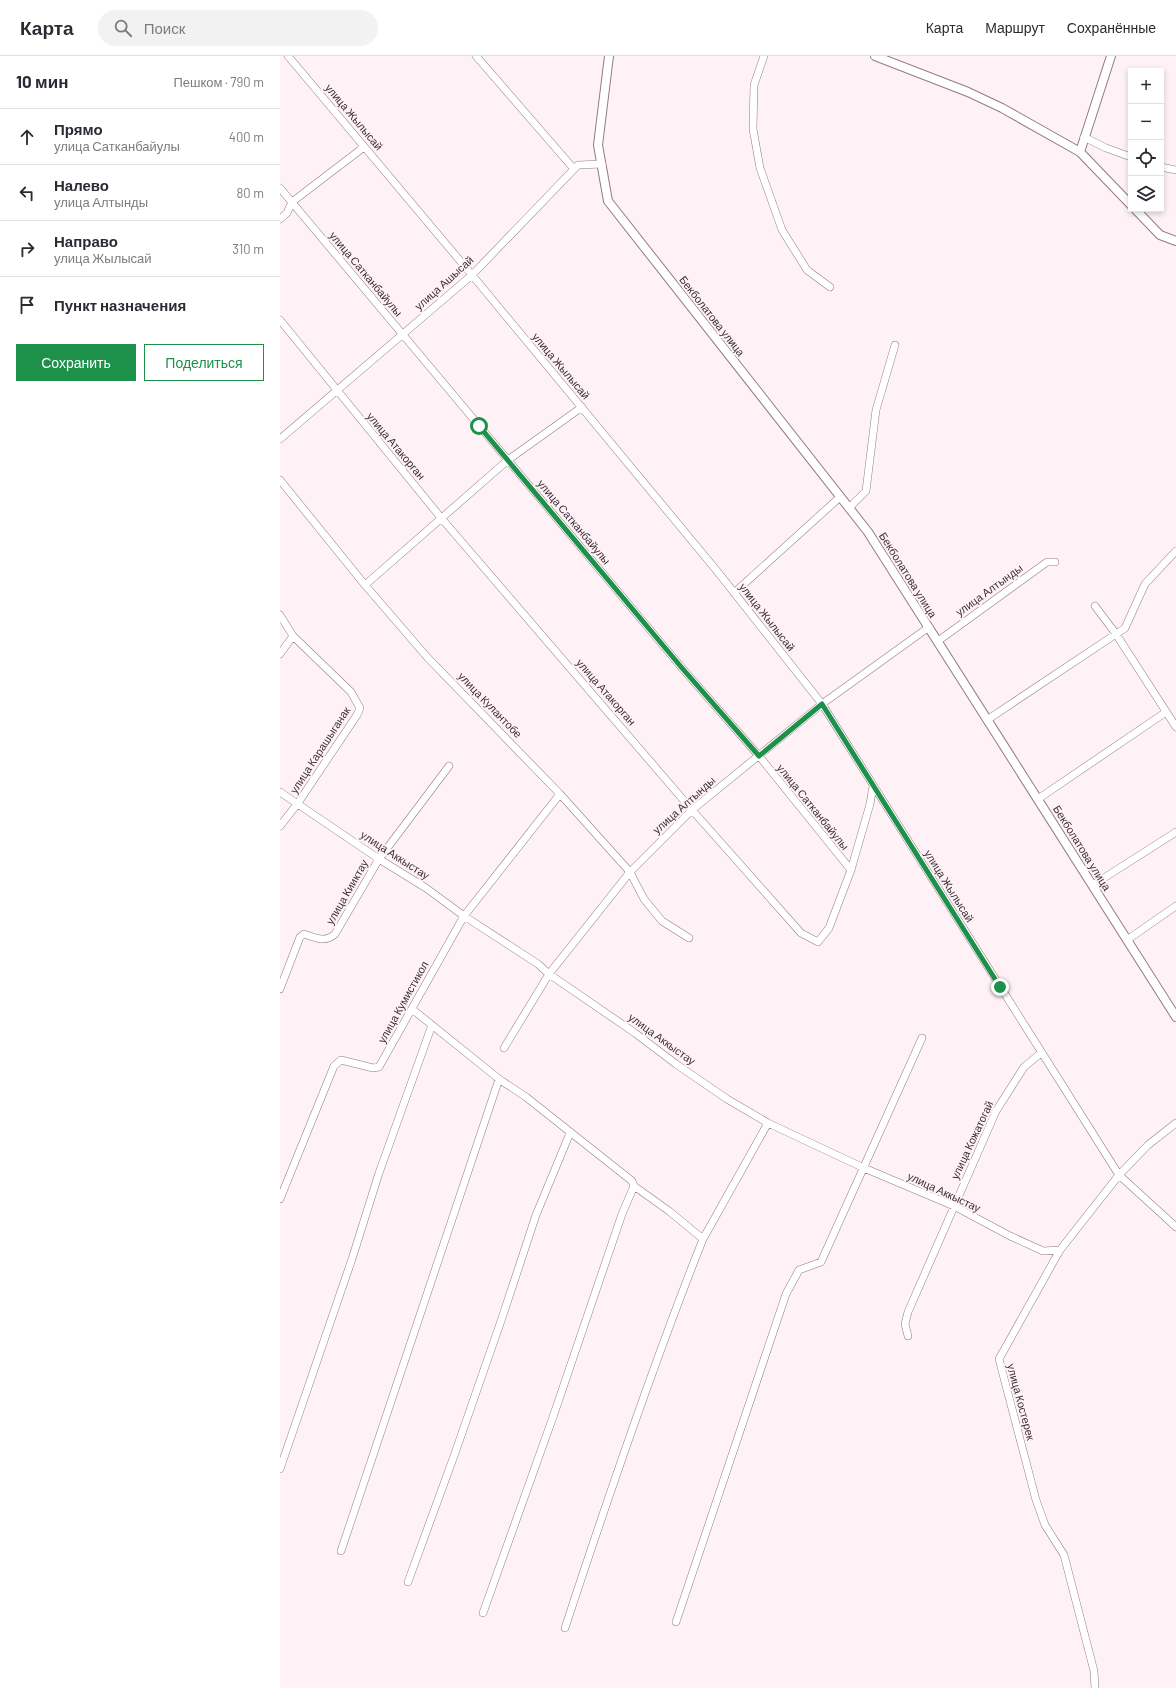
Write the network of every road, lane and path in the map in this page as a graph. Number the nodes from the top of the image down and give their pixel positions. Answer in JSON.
{"nodes":[{"id":1,"x":288,"y":56,"type":"edge"},
{"id":2,"x":476,"y":56,"type":"edge"},
{"id":3,"x":609,"y":56,"type":"edge"},
{"id":4,"x":764,"y":56,"type":"edge"},
{"id":5,"x":875,"y":56,"type":"edge"},
{"id":6,"x":1111,"y":56,"type":"edge"},
{"id":7,"x":1084,"y":137,"type":"junction"},
{"id":8,"x":364,"y":147,"type":"junction"},
{"id":9,"x":1080,"y":152,"type":"junction"},
{"id":10,"x":1128,"y":156,"type":"edge"},
{"id":11,"x":602,"y":164,"type":"junction"},
{"id":12,"x":1164,"y":168,"type":"edge"},
{"id":13,"x":574,"y":169,"type":"junction"},
{"id":14,"x":1176,"y":170,"type":"edge"},
{"id":15,"x":280,"y":188,"type":"edge"},
{"id":16,"x":292,"y":202,"type":"junction"},
{"id":17,"x":1128,"y":202,"type":"edge"},
{"id":18,"x":1138,"y":212,"type":"edge"},
{"id":19,"x":280,"y":219,"type":"edge"},
{"id":20,"x":1176,"y":241,"type":"edge"},
{"id":21,"x":472,"y":275,"type":"junction"},
{"id":22,"x":830,"y":287,"type":"dead end"},
{"id":23,"x":280,"y":320,"type":"edge"},
{"id":24,"x":403,"y":335,"type":"junction"},
{"id":25,"x":895,"y":345,"type":"dead end"},
{"id":26,"x":336,"y":390,"type":"junction"},
{"id":27,"x":582,"y":407,"type":"junction"},
{"id":28,"x":280,"y":439,"type":"edge"},
{"id":29,"x":508,"y":460,"type":"junction"},
{"id":30,"x":280,"y":480,"type":"edge"},
{"id":31,"x":840,"y":497,"type":"junction"},
{"id":32,"x":849,"y":508,"type":"junction"},
{"id":33,"x":442,"y":519,"type":"junction"},
{"id":34,"x":1176,"y":552,"type":"edge"},
{"id":35,"x":1055,"y":562,"type":"dead end"},
{"id":36,"x":364,"y":585,"type":"junction"},
{"id":37,"x":734,"y":592,"type":"junction"},
{"id":38,"x":1095,"y":606,"type":"dead end"},
{"id":39,"x":280,"y":615,"type":"edge"},
{"id":40,"x":929,"y":627,"type":"junction"},
{"id":41,"x":1116,"y":634,"type":"junction"},
{"id":42,"x":293,"y":636,"type":"junction"},
{"id":43,"x":938,"y":641,"type":"junction"},
{"id":44,"x":280,"y":654,"type":"edge"},
{"id":45,"x":822,"y":704,"type":"junction"},
{"id":46,"x":1166,"y":712,"type":"junction"},
{"id":47,"x":987,"y":720,"type":"junction"},
{"id":48,"x":1176,"y":727,"type":"edge"},
{"id":49,"x":759,"y":756,"type":"junction"},
{"id":50,"x":448,"y":766,"type":"dead end"},
{"id":51,"x":873,"y":786,"type":"junction"},
{"id":52,"x":280,"y":792,"type":"edge"},
{"id":53,"x":560,"y":794,"type":"junction"},
{"id":54,"x":1038,"y":799,"type":"junction"},
{"id":55,"x":298,"y":803,"type":"junction"},
{"id":56,"x":692,"y":810,"type":"junction"},
{"id":57,"x":280,"y":826,"type":"edge"},
{"id":58,"x":1176,"y":832,"type":"edge"},
{"id":59,"x":379,"y":859,"type":"junction"},
{"id":60,"x":850,"y":870,"type":"junction"},
{"id":61,"x":630,"y":872,"type":"junction"},
{"id":62,"x":1092,"y":885,"type":"junction"},
{"id":63,"x":1176,"y":906,"type":"edge"},
{"id":64,"x":464,"y":916,"type":"junction"},
{"id":65,"x":689,"y":938,"type":"dead end"},
{"id":66,"x":1127,"y":940,"type":"junction"},
{"id":67,"x":549,"y":974,"type":"junction"},
{"id":68,"x":280,"y":989,"type":"edge"},
{"id":69,"x":412,"y":1009,"type":"junction"},
{"id":70,"x":1176,"y":1017,"type":"edge"},
{"id":71,"x":432,"y":1025,"type":"junction"},
{"id":72,"x":922,"y":1038,"type":"dead end"},
{"id":73,"x":504,"y":1048,"type":"dead end"},
{"id":74,"x":1041,"y":1053,"type":"junction"},
{"id":75,"x":499,"y":1079,"type":"junction"},
{"id":76,"x":768,"y":1123,"type":"junction"},
{"id":77,"x":1176,"y":1123,"type":"edge"},
{"id":78,"x":570,"y":1133,"type":"junction"},
{"id":79,"x":864,"y":1168,"type":"junction"},
{"id":80,"x":1120,"y":1175,"type":"junction"},
{"id":81,"x":634,"y":1186,"type":"junction"},
{"id":82,"x":280,"y":1199,"type":"edge"},
{"id":83,"x":954,"y":1206,"type":"junction"},
{"id":84,"x":1176,"y":1227,"type":"edge"},
{"id":85,"x":703,"y":1240,"type":"junction"},
{"id":86,"x":1060,"y":1250,"type":"junction"},
{"id":87,"x":908,"y":1336,"type":"dead end"},
{"id":88,"x":280,"y":1469,"type":"edge"},
{"id":89,"x":341,"y":1551,"type":"dead end"},
{"id":90,"x":408,"y":1582,"type":"dead end"},
{"id":91,"x":483,"y":1613,"type":"dead end"},
{"id":92,"x":676,"y":1622,"type":"dead end"},
{"id":93,"x":565,"y":1628,"type":"dead end"},
{"id":94,"x":1095,"y":1688,"type":"edge"}],
"edges":[{"from":1,"to":8,"type":"street","name":"улица Жылысай"},
{"from":2,"to":13,"type":"street"},
{"from":3,"to":11,"type":"street","name":"Бекболатова улица"},
{"from":4,"to":22,"type":"street"},
{"from":5,"to":9,"type":"street"},
{"from":6,"to":7,"type":"street"},
{"from":7,"to":9,"type":"street"},
{"from":7,"to":10,"type":"street"},
{"from":8,"to":16,"type":"street"},
{"from":8,"to":21,"type":"street","name":"улица Жылысай"},
{"from":9,"to":17,"type":"street"},
{"from":11,"to":13,"type":"street"},
{"from":11,"to":31,"type":"street","name":"Бекболатова улица"},
{"from":12,"to":14,"type":"street"},
{"from":13,"to":21,"type":"street","name":"улица Ашысай"},
{"from":15,"to":16,"type":"street","name":"улица Сатканбайулы"},
{"from":16,"to":19,"type":"street"},
{"from":16,"to":24,"type":"street","name":"улица Сатканбайулы"},
{"from":18,"to":20,"type":"street"},
{"from":21,"to":24,"type":"street","name":"улица Ашысай"},
{"from":21,"to":27,"type":"street","name":"улица Жылысай"},
{"from":23,"to":26,"type":"street","name":"улица Атакорган"},
{"from":24,"to":26,"type":"street","name":"улица Ашысай"},
{"from":24,"to":29,"type":"street","name":"улица Сатканбайулы"},
{"from":25,"to":32,"type":"street"},
{"from":26,"to":28,"type":"street","name":"улица Ашысай"},
{"from":26,"to":33,"type":"street","name":"улица Атакорган"},
{"from":27,"to":29,"type":"street"},
{"from":27,"to":37,"type":"street","name":"улица Жылысай"},
{"from":29,"to":33,"type":"street"},
{"from":29,"to":49,"type":"street","name":"улица Сатканбайулы"},
{"from":30,"to":36,"type":"street","name":"улица Кулантобе"},
{"from":31,"to":32,"type":"street","name":"Бекболатова улица"},
{"from":31,"to":37,"type":"street"},
{"from":32,"to":40,"type":"street","name":"Бекболатова улица"},
{"from":33,"to":36,"type":"street"},
{"from":33,"to":56,"type":"street","name":"улица Атакорган"},
{"from":34,"to":41,"type":"street"},
{"from":35,"to":43,"type":"street","name":"улица Алтынды"},
{"from":36,"to":53,"type":"street","name":"улица Кулантобе"},
{"from":37,"to":45,"type":"street","name":"улица Жылысай"},
{"from":38,"to":41,"type":"street"},
{"from":39,"to":42,"type":"street","name":"улица Карашыганак"},
{"from":40,"to":43,"type":"street","name":"Бекболатова улица"},
{"from":40,"to":45,"type":"street","name":"улица Алтынды"},
{"from":41,"to":46,"type":"street"},
{"from":41,"to":47,"type":"street"},
{"from":42,"to":44,"type":"street"},
{"from":42,"to":55,"type":"street","name":"улица Карашыганак"},
{"from":43,"to":47,"type":"street","name":"Бекболатова улица"},
{"from":45,"to":49,"type":"street","name":"улица Алтынды"},
{"from":45,"to":51,"type":"street","name":"улица Жылысай"},
{"from":46,"to":48,"type":"street"},
{"from":46,"to":54,"type":"street"},
{"from":47,"to":54,"type":"street","name":"Бекболатова улица"},
{"from":49,"to":56,"type":"street","name":"улица Алтынды"},
{"from":49,"to":60,"type":"street","name":"улица Сатканбайулы"},
{"from":50,"to":59,"type":"street","name":"улица Кииктау"},
{"from":51,"to":60,"type":"street","name":"улица Атакорган"},
{"from":51,"to":74,"type":"street","name":"улица Жылысай"},
{"from":52,"to":55,"type":"street","name":"улица Аккыстау"},
{"from":53,"to":61,"type":"street","name":"улица Кулантобе"},
{"from":53,"to":64,"type":"street","name":"улица Кумистикол"},
{"from":54,"to":62,"type":"street","name":"Бекболатова улица"},
{"from":55,"to":57,"type":"street","name":"улица Карашыганак"},
{"from":55,"to":59,"type":"street","name":"улица Аккыстау"},
{"from":56,"to":60,"type":"street","name":"улица Атакорган"},
{"from":56,"to":61,"type":"street","name":"улица Алтынды"},
{"from":58,"to":62,"type":"street"},
{"from":59,"to":64,"type":"street","name":"улица Аккыстау"},
{"from":59,"to":68,"type":"street","name":"улица Кииктау"},
{"from":61,"to":65,"type":"street","name":"улица Кулантобе"},
{"from":61,"to":67,"type":"street","name":"улица Алтынды"},
{"from":62,"to":66,"type":"street","name":"Бекболатова улица"},
{"from":63,"to":66,"type":"street"},
{"from":64,"to":67,"type":"street","name":"улица Аккыстау"},
{"from":64,"to":69,"type":"street","name":"улица Кумистикол"},
{"from":66,"to":70,"type":"street","name":"Бекболатова улица"},
{"from":67,"to":73,"type":"street","name":"улица Алтынды"},
{"from":67,"to":76,"type":"street","name":"улица Аккыстау"},
{"from":69,"to":71,"type":"street"},
{"from":69,"to":82,"type":"street","name":"улица Кумистикол"},
{"from":71,"to":75,"type":"street"},
{"from":71,"to":88,"type":"street"},
{"from":72,"to":79,"type":"street"},
{"from":74,"to":80,"type":"street","name":"улица Жылысай"},
{"from":74,"to":83,"type":"street","name":"улица Кожатогай"},
{"from":75,"to":78,"type":"street"},
{"from":75,"to":89,"type":"street"},
{"from":76,"to":79,"type":"street","name":"улица Аккыстау"},
{"from":76,"to":85,"type":"street"},
{"from":77,"to":80,"type":"street","name":"улица Костерек"},
{"from":78,"to":81,"type":"street"},
{"from":78,"to":90,"type":"street"},
{"from":79,"to":83,"type":"street","name":"улица Аккыстау"},
{"from":79,"to":92,"type":"street"},
{"from":80,"to":84,"type":"street","name":"улица Жылысай"},
{"from":80,"to":86,"type":"street","name":"улица Костерек"},
{"from":81,"to":85,"type":"street"},
{"from":81,"to":91,"type":"street"},
{"from":83,"to":86,"type":"street","name":"улица Аккыстау"},
{"from":83,"to":87,"type":"street","name":"улица Кожатогай"},
{"from":85,"to":93,"type":"street"},
{"from":86,"to":94,"type":"street","name":"улица Костерек"}]}
